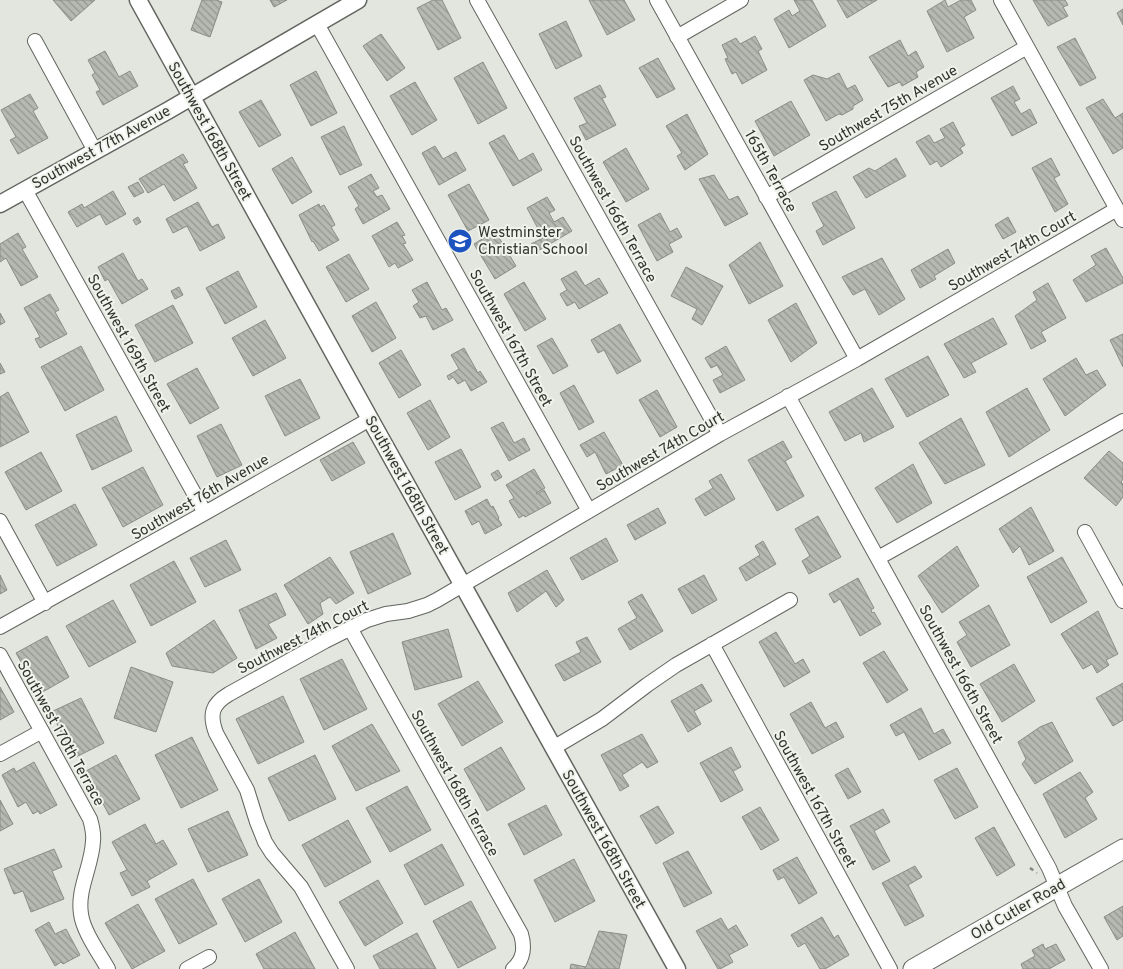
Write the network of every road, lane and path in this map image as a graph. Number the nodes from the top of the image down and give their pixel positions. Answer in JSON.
{"nodes":[{"id":1,"x":138,"y":0,"type":"edge"},
{"id":2,"x":358,"y":0,"type":"edge"},
{"id":3,"x":477,"y":0,"type":"edge"},
{"id":4,"x":657,"y":0,"type":"edge"},
{"id":5,"x":740,"y":0,"type":"edge"},
{"id":6,"x":1000,"y":0,"type":"edge"},
{"id":7,"x":317,"y":24,"type":"junction"},
{"id":8,"x":677,"y":36,"type":"junction"},
{"id":9,"x":35,"y":41,"type":"dead end"},
{"id":10,"x":1027,"y":47,"type":"junction"},
{"id":11,"x":191,"y":97,"type":"junction"},
{"id":12,"x":95,"y":151,"type":"junction"},
{"id":13,"x":25,"y":190,"type":"junction"},
{"id":14,"x":766,"y":197,"type":"junction"},
{"id":15,"x":0,"y":204,"type":"edge"},
{"id":16,"x":1120,"y":214,"type":"edge"},
{"id":17,"x":857,"y":359,"type":"junction"},
{"id":18,"x":788,"y":396,"type":"junction"},
{"id":19,"x":370,"y":418,"type":"junction"},
{"id":20,"x":1123,"y":421,"type":"edge"},
{"id":21,"x":720,"y":434,"type":"junction"},
{"id":22,"x":589,"y":511,"type":"junction"},
{"id":23,"x":205,"y":513,"type":"junction"},
{"id":24,"x":0,"y":521,"type":"edge"},
{"id":25,"x":1085,"y":532,"type":"dead end"},
{"id":26,"x":878,"y":558,"type":"junction"},
{"id":27,"x":463,"y":585,"type":"junction"},
{"id":28,"x":790,"y":600,"type":"dead end"},
{"id":29,"x":1123,"y":601,"type":"edge"},
{"id":30,"x":45,"y":602,"type":"junction"},
{"id":31,"x":0,"y":627,"type":"edge"},
{"id":32,"x":350,"y":628,"type":"junction"},
{"id":33,"x":712,"y":644,"type":"junction"},
{"id":34,"x":0,"y":655,"type":"edge"},
{"id":35,"x":42,"y":731,"type":"junction"},
{"id":36,"x":553,"y":748,"type":"junction"},
{"id":37,"x":0,"y":754,"type":"edge"},
{"id":38,"x":1123,"y":849,"type":"edge"},
{"id":39,"x":1058,"y":887,"type":"junction"},
{"id":40,"x":209,"y":957,"type":"dead end"},
{"id":41,"x":108,"y":969,"type":"edge"},
{"id":42,"x":187,"y":969,"type":"edge"},
{"id":43,"x":347,"y":969,"type":"edge"},
{"id":44,"x":512,"y":969,"type":"edge"},
{"id":45,"x":677,"y":969,"type":"edge"},
{"id":46,"x":890,"y":969,"type":"edge"},
{"id":47,"x":913,"y":969,"type":"edge"},
{"id":48,"x":1101,"y":969,"type":"edge"}],
"edges":[{"from":1,"to":11,"type":"street","name":"Southwest 168th Street"},
{"from":2,"to":7,"type":"street","name":"Southwest 77th Avenue"},
{"from":3,"to":21,"type":"street","name":"Southwest 166th Terrace"},
{"from":4,"to":8,"type":"street","name":"165th Terrace"},
{"from":5,"to":8,"type":"street"},
{"from":6,"to":10,"type":"street"},
{"from":7,"to":11,"type":"street","name":"Southwest 77th Avenue"},
{"from":7,"to":22,"type":"street","name":"Southwest 167th Street"},
{"from":8,"to":14,"type":"street","name":"165th Terrace"},
{"from":9,"to":12,"type":"street"},
{"from":10,"to":14,"type":"street","name":"Southwest 75th Avenue"},
{"from":10,"to":16,"type":"street"},
{"from":11,"to":12,"type":"street","name":"Southwest 77th Avenue"},
{"from":11,"to":19,"type":"street","name":"Southwest 168th Street"},
{"from":12,"to":13,"type":"street","name":"Southwest 77th Avenue"},
{"from":13,"to":15,"type":"street","name":"Southwest 77th Avenue"},
{"from":13,"to":23,"type":"street","name":"Southwest 169th Street"},
{"from":14,"to":17,"type":"street","name":"165th Terrace"},
{"from":16,"to":17,"type":"street","name":"Southwest 74th Court"},
{"from":17,"to":18,"type":"street","name":"Southwest 74th Court"},
{"from":18,"to":21,"type":"street","name":"Southwest 74th Court"},
{"from":18,"to":26,"type":"street","name":"Southwest 166th Street"},
{"from":19,"to":23,"type":"street","name":"Southwest 76th Avenue"},
{"from":19,"to":27,"type":"street","name":"Southwest 168th Street"},
{"from":20,"to":26,"type":"street"},
{"from":21,"to":22,"type":"street","name":"Southwest 74th Court"},
{"from":22,"to":27,"type":"street","name":"Southwest 74th Court"},
{"from":23,"to":30,"type":"street","name":"Southwest 76th Avenue"},
{"from":24,"to":30,"type":"street"},
{"from":25,"to":29,"type":"street"},
{"from":26,"to":39,"type":"street","name":"Southwest 166th Street"},
{"from":27,"to":32,"type":"street","name":"Southwest 74th Court"},
{"from":27,"to":36,"type":"street","name":"Southwest 168th Street"},
{"from":28,"to":33,"type":"street"},
{"from":30,"to":31,"type":"street","name":"Southwest 76th Avenue"},
{"from":32,"to":43,"type":"street","name":"Southwest 74th Court"},
{"from":32,"to":44,"type":"street","name":"Southwest 168th Terrace"},
{"from":33,"to":36,"type":"street"},
{"from":33,"to":46,"type":"street","name":"Southwest 167th Street"},
{"from":34,"to":35,"type":"street","name":"Southwest 170th Terrace"},
{"from":35,"to":37,"type":"street"},
{"from":35,"to":41,"type":"street","name":"Southwest 170th Terrace"},
{"from":36,"to":45,"type":"street","name":"Southwest 168th Street"},
{"from":38,"to":39,"type":"main road","name":"Old Cutler Road"},
{"from":39,"to":47,"type":"main road","name":"Old Cutler Road"},
{"from":39,"to":48,"type":"street","name":"Southwest 166th Street"},
{"from":40,"to":42,"type":"street"}]}
